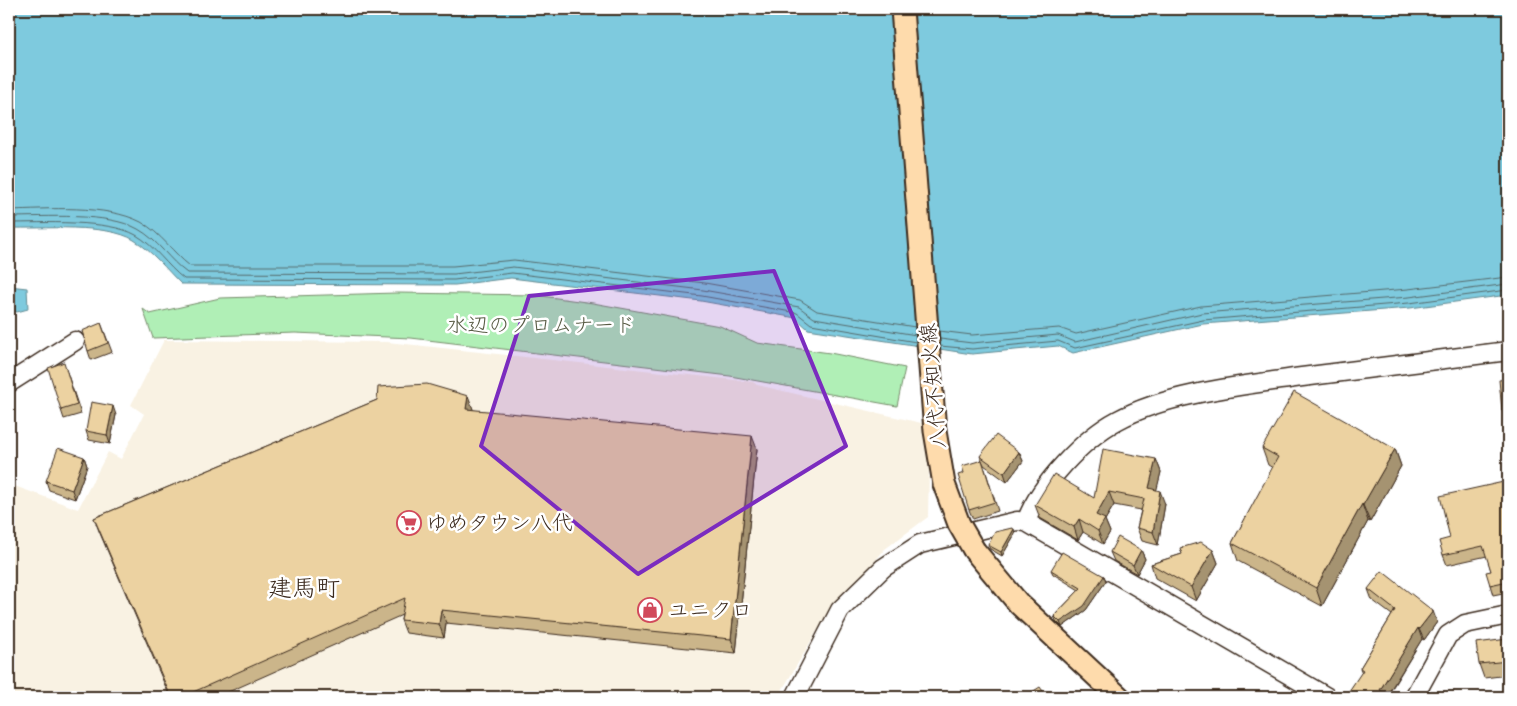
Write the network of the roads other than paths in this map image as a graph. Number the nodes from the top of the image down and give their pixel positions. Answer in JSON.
{"nodes":[{"id":1,"x":902,"y":9,"type":"edge"},
{"id":2,"x":76,"y":341,"type":"dead end"},
{"id":3,"x":1508,"y":352,"type":"edge"},
{"id":4,"x":9,"y":383,"type":"edge"},
{"id":5,"x":1026,"y":522,"type":"junction"},
{"id":6,"x":1508,"y":615,"type":"edge"},
{"id":7,"x":794,"y":697,"type":"edge"},
{"id":8,"x":1120,"y":697,"type":"edge"},
{"id":9,"x":1327,"y":697,"type":"edge"},
{"id":10,"x":1414,"y":697,"type":"edge"}],
"edges":[{"from":1,"to":8,"type":"main road","name":"八代不知火線","bridge":true},
{"from":2,"to":4,"type":"street"},
{"from":3,"to":5,"type":"street"},
{"from":5,"to":7,"type":"street"},
{"from":5,"to":9,"type":"street"},
{"from":6,"to":10,"type":"street"}]}
